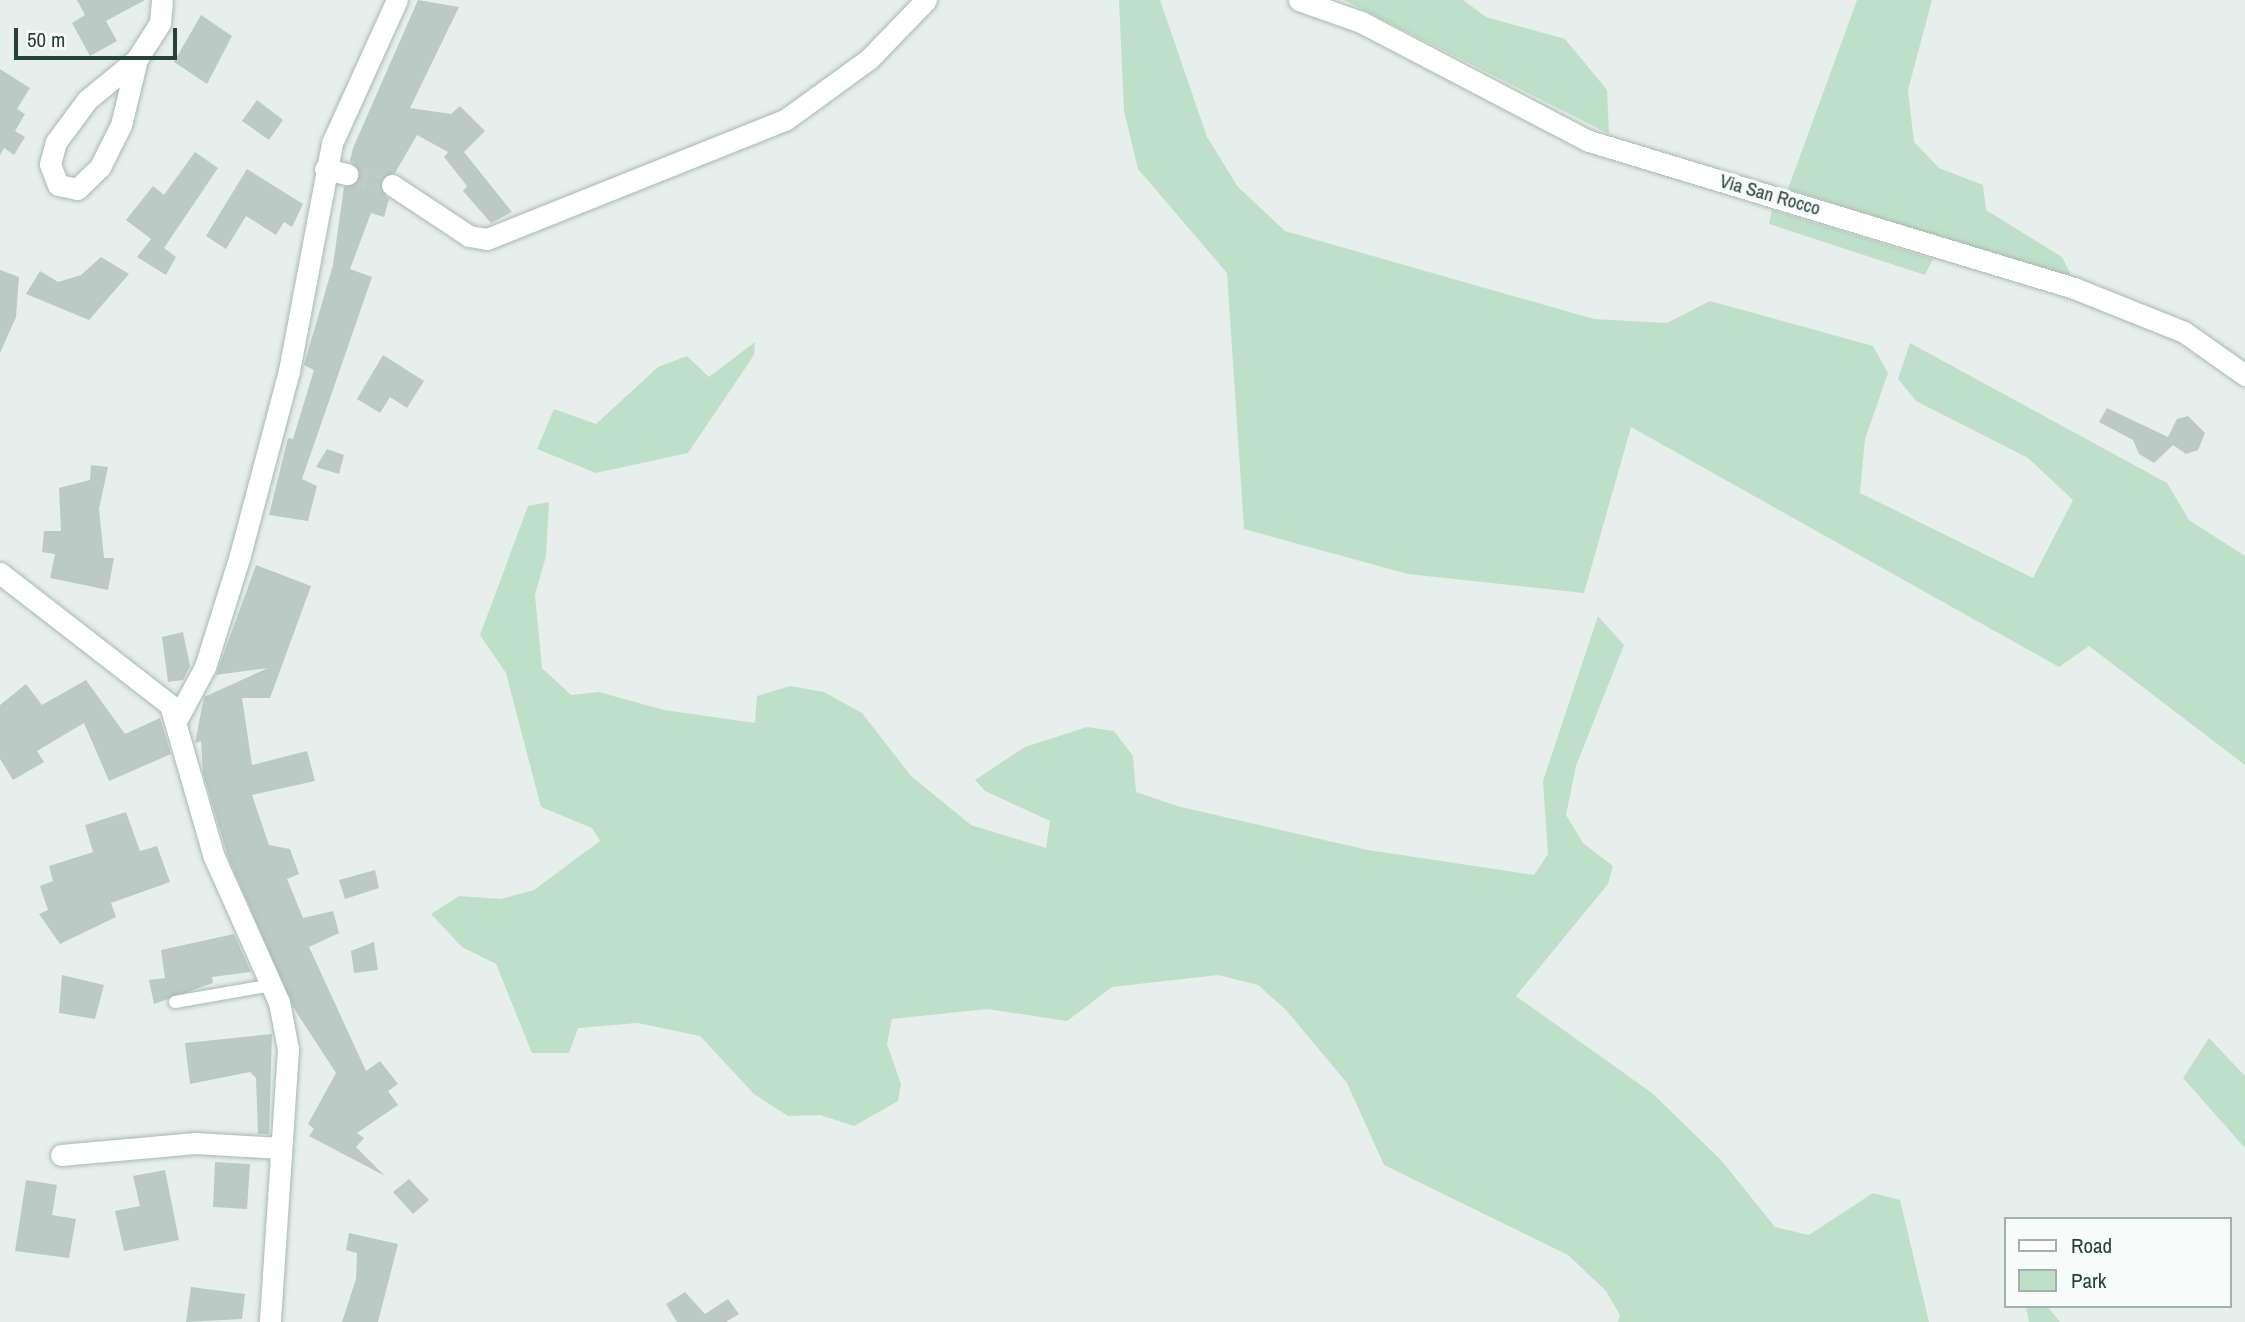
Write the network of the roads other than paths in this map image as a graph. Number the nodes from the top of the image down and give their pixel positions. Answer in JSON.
{"nodes":[{"id":1,"x":162,"y":0,"type":"edge"},
{"id":2,"x":397,"y":0,"type":"edge"},
{"id":3,"x":926,"y":0,"type":"edge"},
{"id":4,"x":1299,"y":0,"type":"edge"},
{"id":5,"x":137,"y":59,"type":"junction"},
{"id":6,"x":325,"y":169,"type":"junction"},
{"id":7,"x":347,"y":174,"type":"tunnel mouth"},
{"id":8,"x":392,"y":185,"type":"tunnel mouth"},
{"id":9,"x":2245,"y":375,"type":"edge"},
{"id":10,"x":0,"y":573,"type":"edge"},
{"id":11,"x":177,"y":719,"type":"junction"},
{"id":12,"x":272,"y":985,"type":"junction"},
{"id":13,"x":175,"y":1002,"type":"dead end"},
{"id":14,"x":281,"y":1148,"type":"junction"},
{"id":15,"x":61,"y":1155,"type":"dead end"},
{"id":16,"x":270,"y":1322,"type":"edge"}],
"edges":[{"from":1,"to":5,"type":"street"},
{"from":2,"to":6,"type":"street"},
{"from":3,"to":8,"type":"street"},
{"from":4,"to":9,"type":"street","name":"Via San Rocco"},
{"from":5,"to":5,"type":"street"},
{"from":6,"to":7,"type":"street"},
{"from":6,"to":11,"type":"street"},
{"from":10,"to":11,"type":"street"},
{"from":11,"to":12,"type":"street"},
{"from":12,"to":13,"type":"lane"},
{"from":12,"to":14,"type":"street"},
{"from":14,"to":15,"type":"street"},
{"from":14,"to":16,"type":"street"}]}
